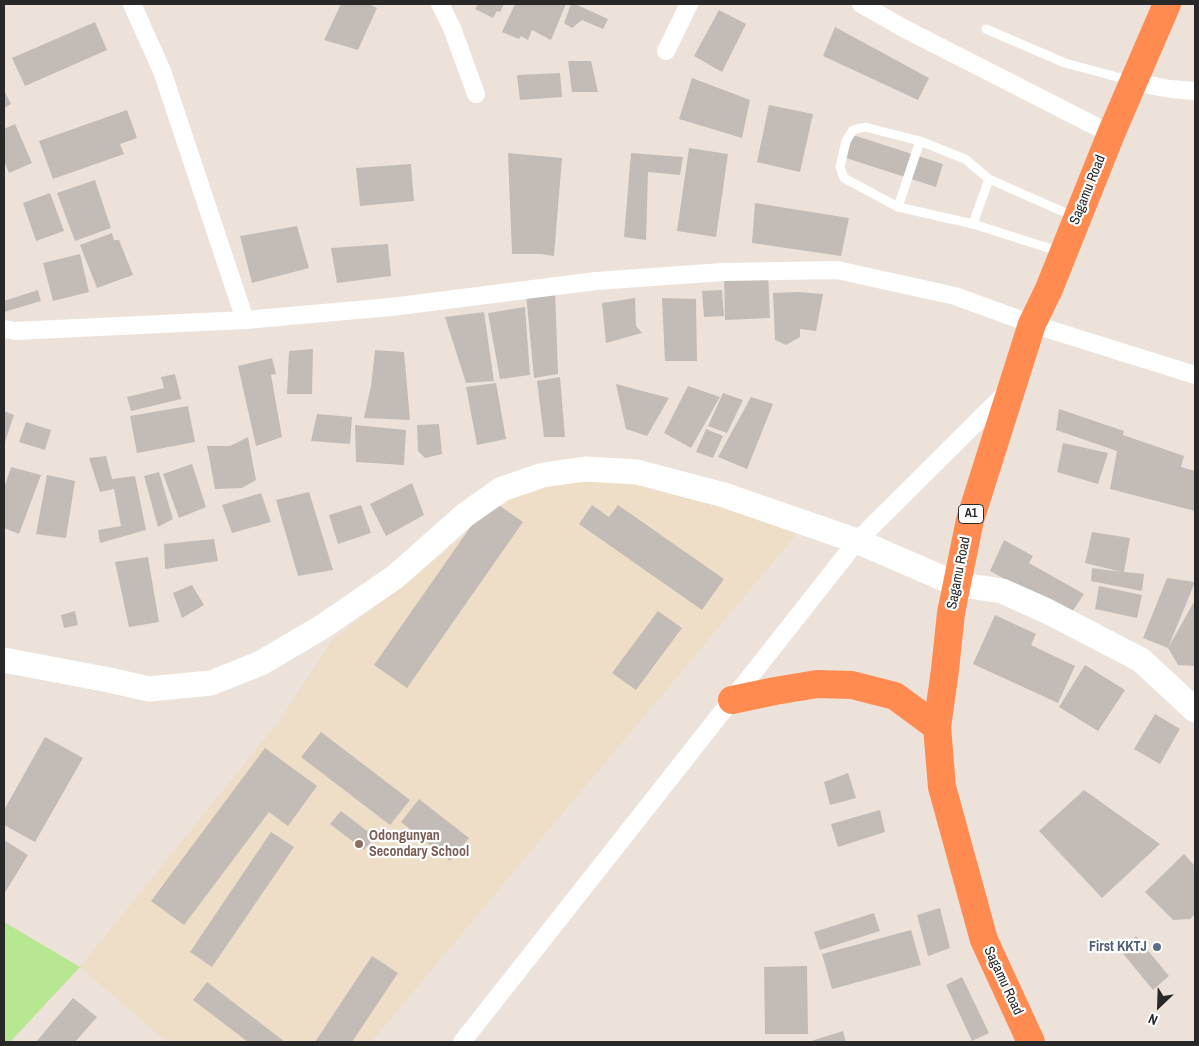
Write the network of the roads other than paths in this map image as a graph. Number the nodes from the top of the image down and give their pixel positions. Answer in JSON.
{"nodes":[{"id":1,"x":132,"y":4,"type":"edge"},
{"id":2,"x":440,"y":4,"type":"edge"},
{"id":3,"x":689,"y":4,"type":"edge"},
{"id":4,"x":861,"y":4,"type":"edge"},
{"id":5,"x":1167,"y":4,"type":"edge"},
{"id":6,"x":986,"y":29,"type":"dead end"},
{"id":7,"x":666,"y":51,"type":"dead end"},
{"id":8,"x":1134,"y":82,"type":"junction"},
{"id":9,"x":1195,"y":91,"type":"edge"},
{"id":10,"x":476,"y":94,"type":"dead end"},
{"id":11,"x":1111,"y":134,"type":"junction"},
{"id":12,"x":920,"y":141,"type":"junction"},
{"id":13,"x":989,"y":179,"type":"junction"},
{"id":14,"x":898,"y":207,"type":"junction"},
{"id":15,"x":1077,"y":218,"type":"junction"},
{"id":16,"x":973,"y":224,"type":"junction"},
{"id":17,"x":1064,"y":253,"type":"junction"},
{"id":18,"x":244,"y":320,"type":"junction"},
{"id":19,"x":1032,"y":324,"type":"junction"},
{"id":20,"x":4,"y":330,"type":"edge"},
{"id":21,"x":1195,"y":375,"type":"edge"},
{"id":22,"x":1011,"y":388,"type":"junction"},
{"id":23,"x":857,"y":541,"type":"junction"},
{"id":24,"x":956,"y":584,"type":"junction"},
{"id":25,"x":4,"y":660,"type":"edge"},
{"id":26,"x":732,"y":700,"type":"junction"},
{"id":27,"x":1195,"y":710,"type":"edge"},
{"id":28,"x":937,"y":727,"type":"junction"},
{"id":29,"x":462,"y":1042,"type":"edge"},
{"id":30,"x":1031,"y":1042,"type":"edge"}],
"edges":[{"from":1,"to":18,"type":"street"},
{"from":2,"to":10,"type":"street"},
{"from":3,"to":7,"type":"street"},
{"from":4,"to":11,"type":"street"},
{"from":5,"to":8,"type":"highway","name":"Sagamu Road","number":"A1"},
{"from":6,"to":8,"type":"lane"},
{"from":8,"to":9,"type":"street"},
{"from":8,"to":11,"type":"highway","name":"Sagamu Road","number":"A1"},
{"from":11,"to":15,"type":"highway","name":"Sagamu Road","number":"A1"},
{"from":12,"to":13,"type":"lane"},
{"from":12,"to":14,"type":"lane"},
{"from":12,"to":14,"type":"lane"},
{"from":13,"to":15,"type":"lane"},
{"from":13,"to":16,"type":"lane"},
{"from":14,"to":16,"type":"lane"},
{"from":15,"to":17,"type":"highway","name":"Sagamu Road","number":"A1"},
{"from":16,"to":17,"type":"lane"},
{"from":17,"to":19,"type":"highway","name":"Sagamu Road","number":"A1"},
{"from":18,"to":19,"type":"street"},
{"from":18,"to":20,"type":"street"},
{"from":19,"to":21,"type":"street"},
{"from":19,"to":22,"type":"highway","name":"Sagamu Road","number":"A1"},
{"from":22,"to":23,"type":"street"},
{"from":22,"to":24,"type":"highway","name":"Sagamu Road","number":"A1"},
{"from":23,"to":24,"type":"street"},
{"from":23,"to":25,"type":"street"},
{"from":23,"to":26,"type":"street"},
{"from":24,"to":27,"type":"street"},
{"from":24,"to":28,"type":"highway","name":"Sagamu Road","number":"A1"},
{"from":26,"to":28,"type":"highway"},
{"from":26,"to":29,"type":"street"},
{"from":28,"to":30,"type":"highway","name":"Sagamu Road","number":"A1"}]}
